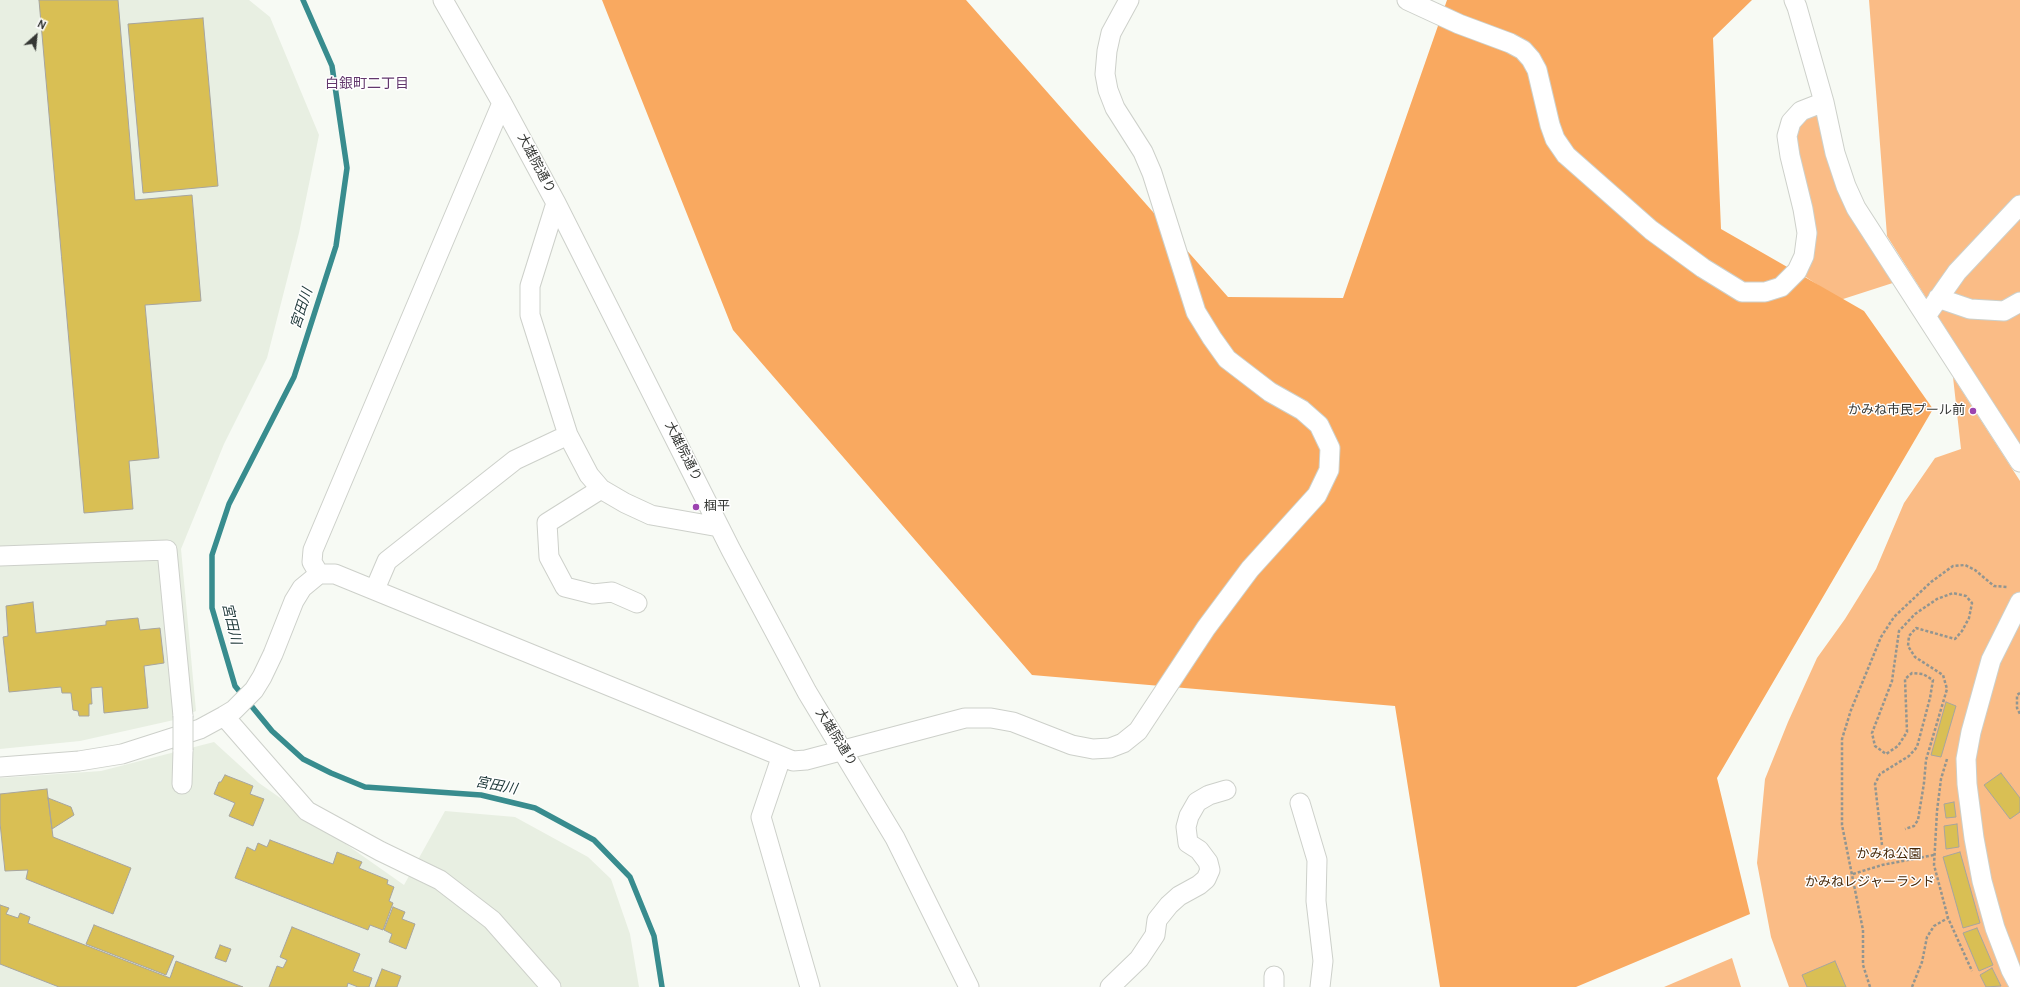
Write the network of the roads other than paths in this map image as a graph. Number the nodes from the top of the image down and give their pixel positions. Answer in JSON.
{"nodes":[{"id":1,"x":443,"y":0,"type":"edge"},
{"id":2,"x":1129,"y":0,"type":"edge"},
{"id":3,"x":1407,"y":0,"type":"edge"},
{"id":4,"x":1794,"y":0,"type":"edge"},
{"id":5,"x":1824,"y":102,"type":"junction"},
{"id":6,"x":502,"y":103,"type":"junction"},
{"id":7,"x":556,"y":203,"type":"junction"},
{"id":8,"x":2020,"y":205,"type":"edge"},
{"id":9,"x":1938,"y":298,"type":"junction"},
{"id":10,"x":2020,"y":302,"type":"edge"},
{"id":11,"x":1926,"y":316,"type":"junction"},
{"id":12,"x":568,"y":435,"type":"junction"},
{"id":13,"x":2020,"y":462,"type":"edge"},
{"id":14,"x":601,"y":489,"type":"junction"},
{"id":15,"x":719,"y":526,"type":"junction"},
{"id":16,"x":0,"y":556,"type":"edge"},
{"id":17,"x":319,"y":574,"type":"junction"},
{"id":18,"x":374,"y":589,"type":"junction"},
{"id":19,"x":2020,"y":602,"type":"edge"},
{"id":20,"x":637,"y":603,"type":"dead end"},
{"id":21,"x":229,"y":713,"type":"junction"},
{"id":22,"x":842,"y":749,"type":"junction"},
{"id":23,"x":781,"y":758,"type":"junction"},
{"id":24,"x":0,"y":767,"type":"edge"},
{"id":25,"x":182,"y":784,"type":"dead end"},
{"id":26,"x":1226,"y":790,"type":"dead end"},
{"id":27,"x":1300,"y":803,"type":"dead end"},
{"id":28,"x":551,"y":987,"type":"edge"},
{"id":29,"x":810,"y":987,"type":"edge"},
{"id":30,"x":969,"y":987,"type":"edge"},
{"id":31,"x":1110,"y":987,"type":"edge"},
{"id":32,"x":1320,"y":987,"type":"edge"},
{"id":33,"x":2020,"y":987,"type":"edge"}],
"edges":[{"from":1,"to":6,"type":"street","name":"大雄院通り"},
{"from":2,"to":22,"type":"street"},
{"from":3,"to":5,"type":"street"},
{"from":4,"to":5,"type":"street"},
{"from":5,"to":11,"type":"street"},
{"from":6,"to":7,"type":"street","name":"大雄院通り"},
{"from":6,"to":17,"type":"street"},
{"from":7,"to":12,"type":"street"},
{"from":7,"to":15,"type":"street","name":"大雄院通り"},
{"from":8,"to":9,"type":"street"},
{"from":9,"to":10,"type":"street"},
{"from":9,"to":11,"type":"street"},
{"from":11,"to":13,"type":"street"},
{"from":12,"to":14,"type":"street"},
{"from":12,"to":18,"type":"street"},
{"from":14,"to":15,"type":"street"},
{"from":14,"to":20,"type":"street"},
{"from":15,"to":22,"type":"street","name":"大雄院通り"},
{"from":16,"to":25,"type":"street","bridge":true},
{"from":17,"to":18,"type":"street"},
{"from":17,"to":21,"type":"street"},
{"from":18,"to":23,"type":"street"},
{"from":19,"to":33,"type":"street"},
{"from":21,"to":24,"type":"street"},
{"from":21,"to":28,"type":"street"},
{"from":22,"to":23,"type":"street"},
{"from":22,"to":30,"type":"street","name":"大雄院通り"},
{"from":23,"to":29,"type":"street"},
{"from":26,"to":31,"type":"street"},
{"from":27,"to":32,"type":"street"}]}
